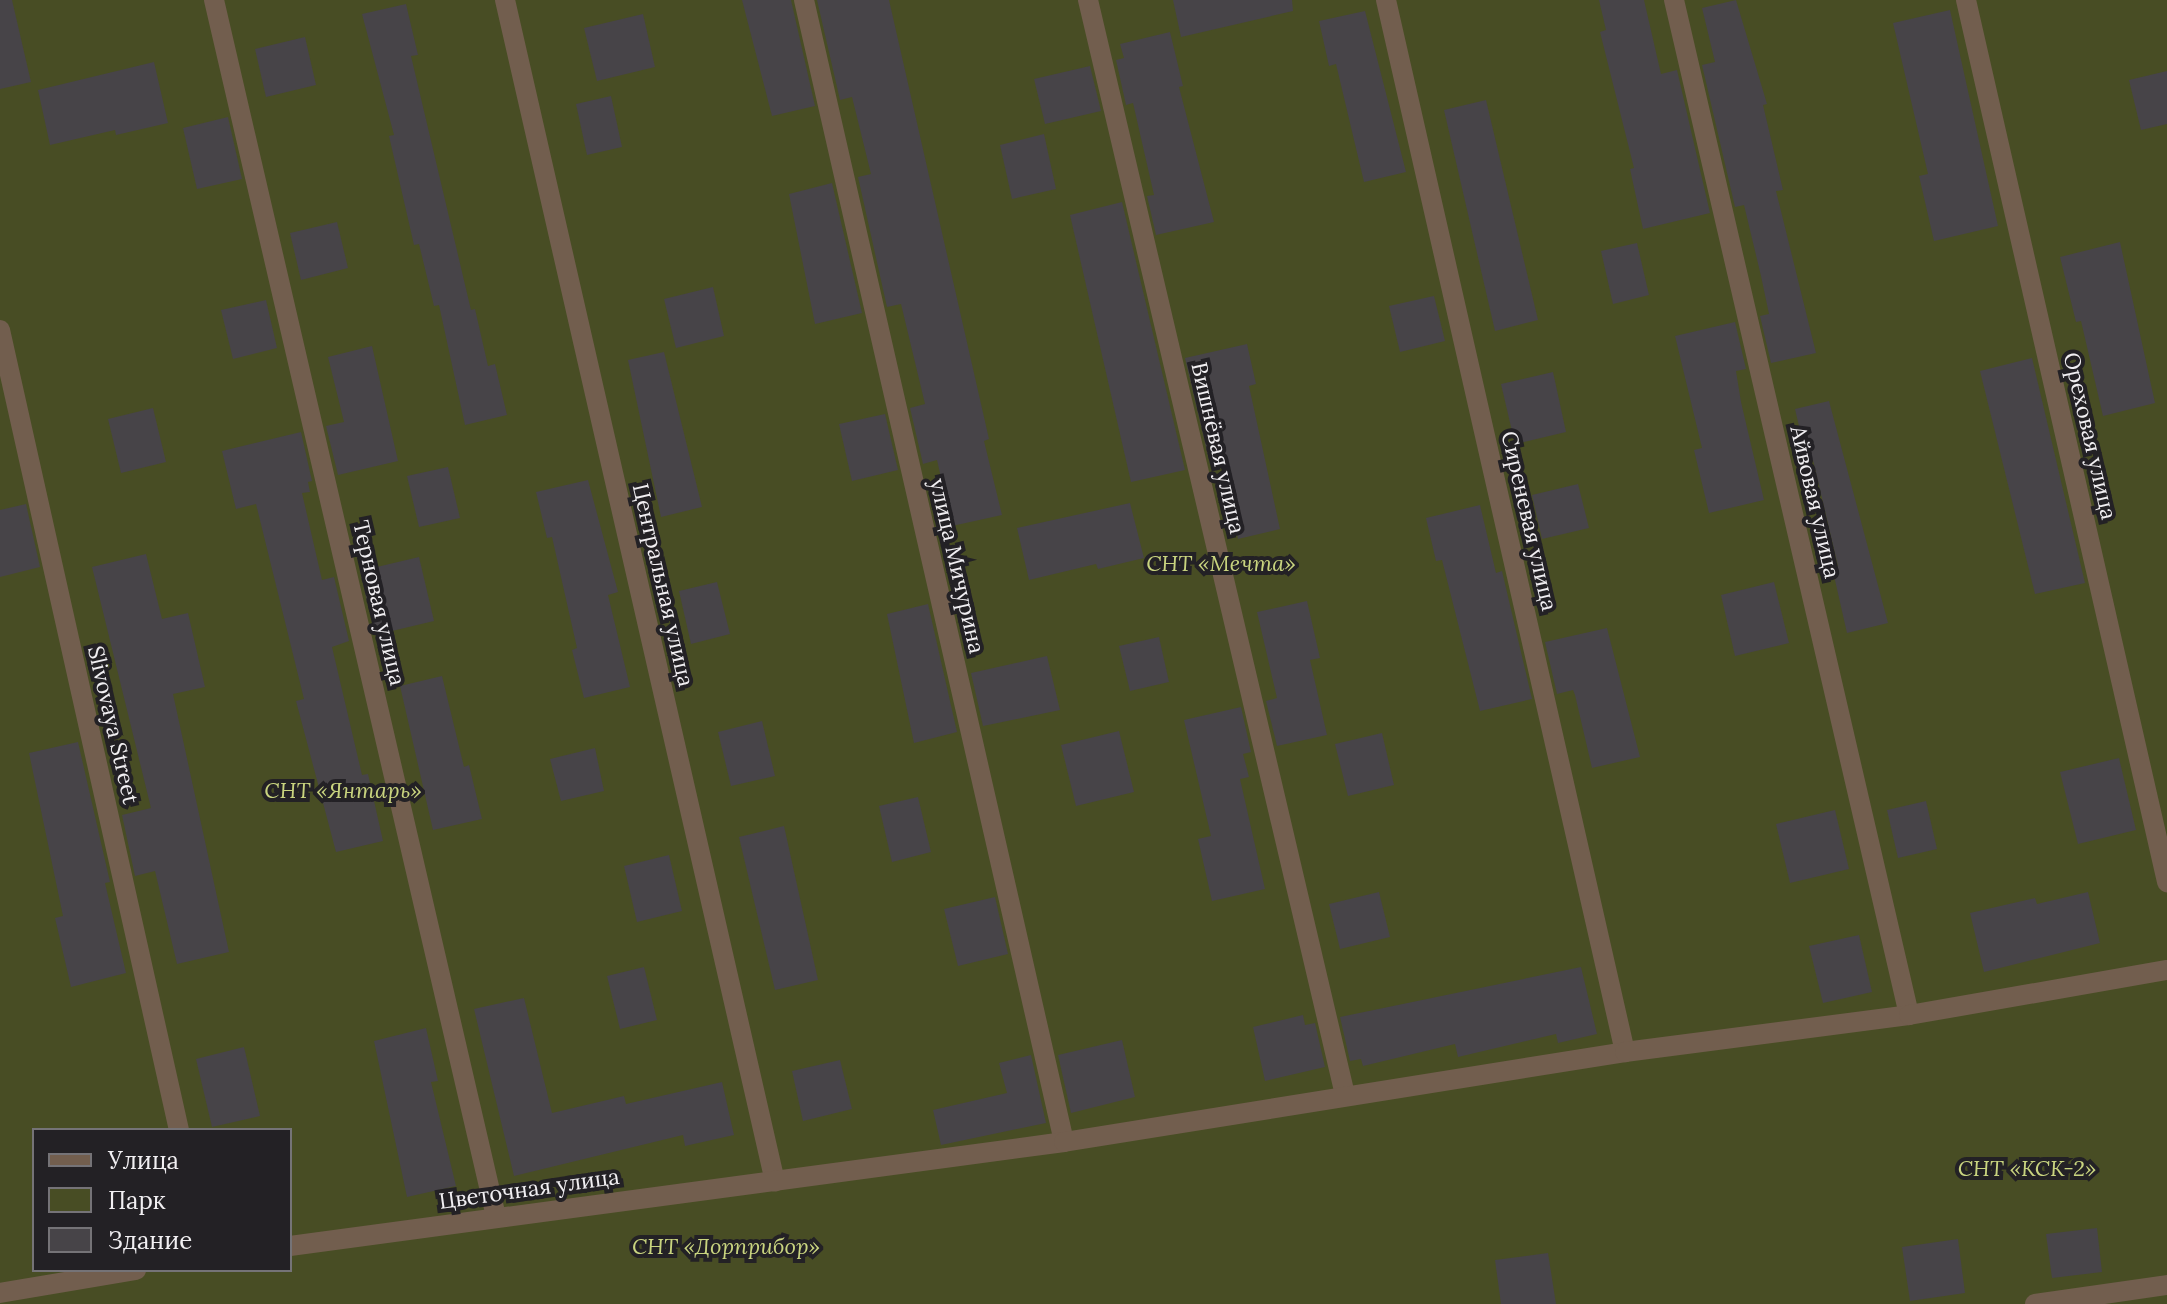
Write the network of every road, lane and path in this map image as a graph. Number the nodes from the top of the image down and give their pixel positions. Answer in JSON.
{"nodes":[{"id":1,"x":214,"y":0,"type":"edge"},
{"id":2,"x":505,"y":0,"type":"edge"},
{"id":3,"x":804,"y":0,"type":"edge"},
{"id":4,"x":1088,"y":0,"type":"edge"},
{"id":5,"x":1386,"y":0,"type":"edge"},
{"id":6,"x":1674,"y":0,"type":"edge"},
{"id":7,"x":1966,"y":0,"type":"edge"},
{"id":8,"x":0,"y":330,"type":"edge"},
{"id":9,"x":2167,"y":882,"type":"edge"},
{"id":10,"x":2167,"y":970,"type":"edge"},
{"id":11,"x":1909,"y":1015,"type":"junction"},
{"id":12,"x":1625,"y":1052,"type":"junction"},
{"id":13,"x":1345,"y":1095,"type":"junction"},
{"id":14,"x":179,"y":1128,"type":"edge"},
{"id":15,"x":1064,"y":1142,"type":"junction"},
{"id":16,"x":775,"y":1182,"type":"junction"},
{"id":17,"x":496,"y":1217,"type":"junction"},
{"id":18,"x":292,"y":1246,"type":"edge"},
{"id":19,"x":124,"y":1272,"type":"edge"},
{"id":20,"x":2167,"y":1285,"type":"edge"},
{"id":21,"x":0,"y":1293,"type":"edge"},
{"id":22,"x":2035,"y":1304,"type":"edge"}],
"edges":[{"from":1,"to":17,"type":"street","name":"Терновая улица"},
{"from":2,"to":16,"type":"street","name":"Центральная улица"},
{"from":3,"to":15,"type":"street","name":"улица Мичурина"},
{"from":4,"to":13,"type":"street","name":"Вишнёвая улица"},
{"from":5,"to":12,"type":"street","name":"Сиреневая улица"},
{"from":6,"to":11,"type":"street","name":"Айвовая улица"},
{"from":7,"to":9,"type":"street","name":"Ореховая улица"},
{"from":8,"to":14,"type":"street","name":"Slivovaya Street"},
{"from":10,"to":11,"type":"street","name":"Цветочная улица"},
{"from":11,"to":12,"type":"street","name":"Цветочная улица"},
{"from":12,"to":13,"type":"street","name":"Цветочная улица"},
{"from":13,"to":15,"type":"street","name":"Цветочная улица"},
{"from":15,"to":16,"type":"street","name":"Цветочная улица"},
{"from":16,"to":17,"type":"street","name":"Цветочная улица"},
{"from":17,"to":18,"type":"street","name":"Цветочная улица"},
{"from":19,"to":21,"type":"street"},
{"from":20,"to":22,"type":"street"}]}
